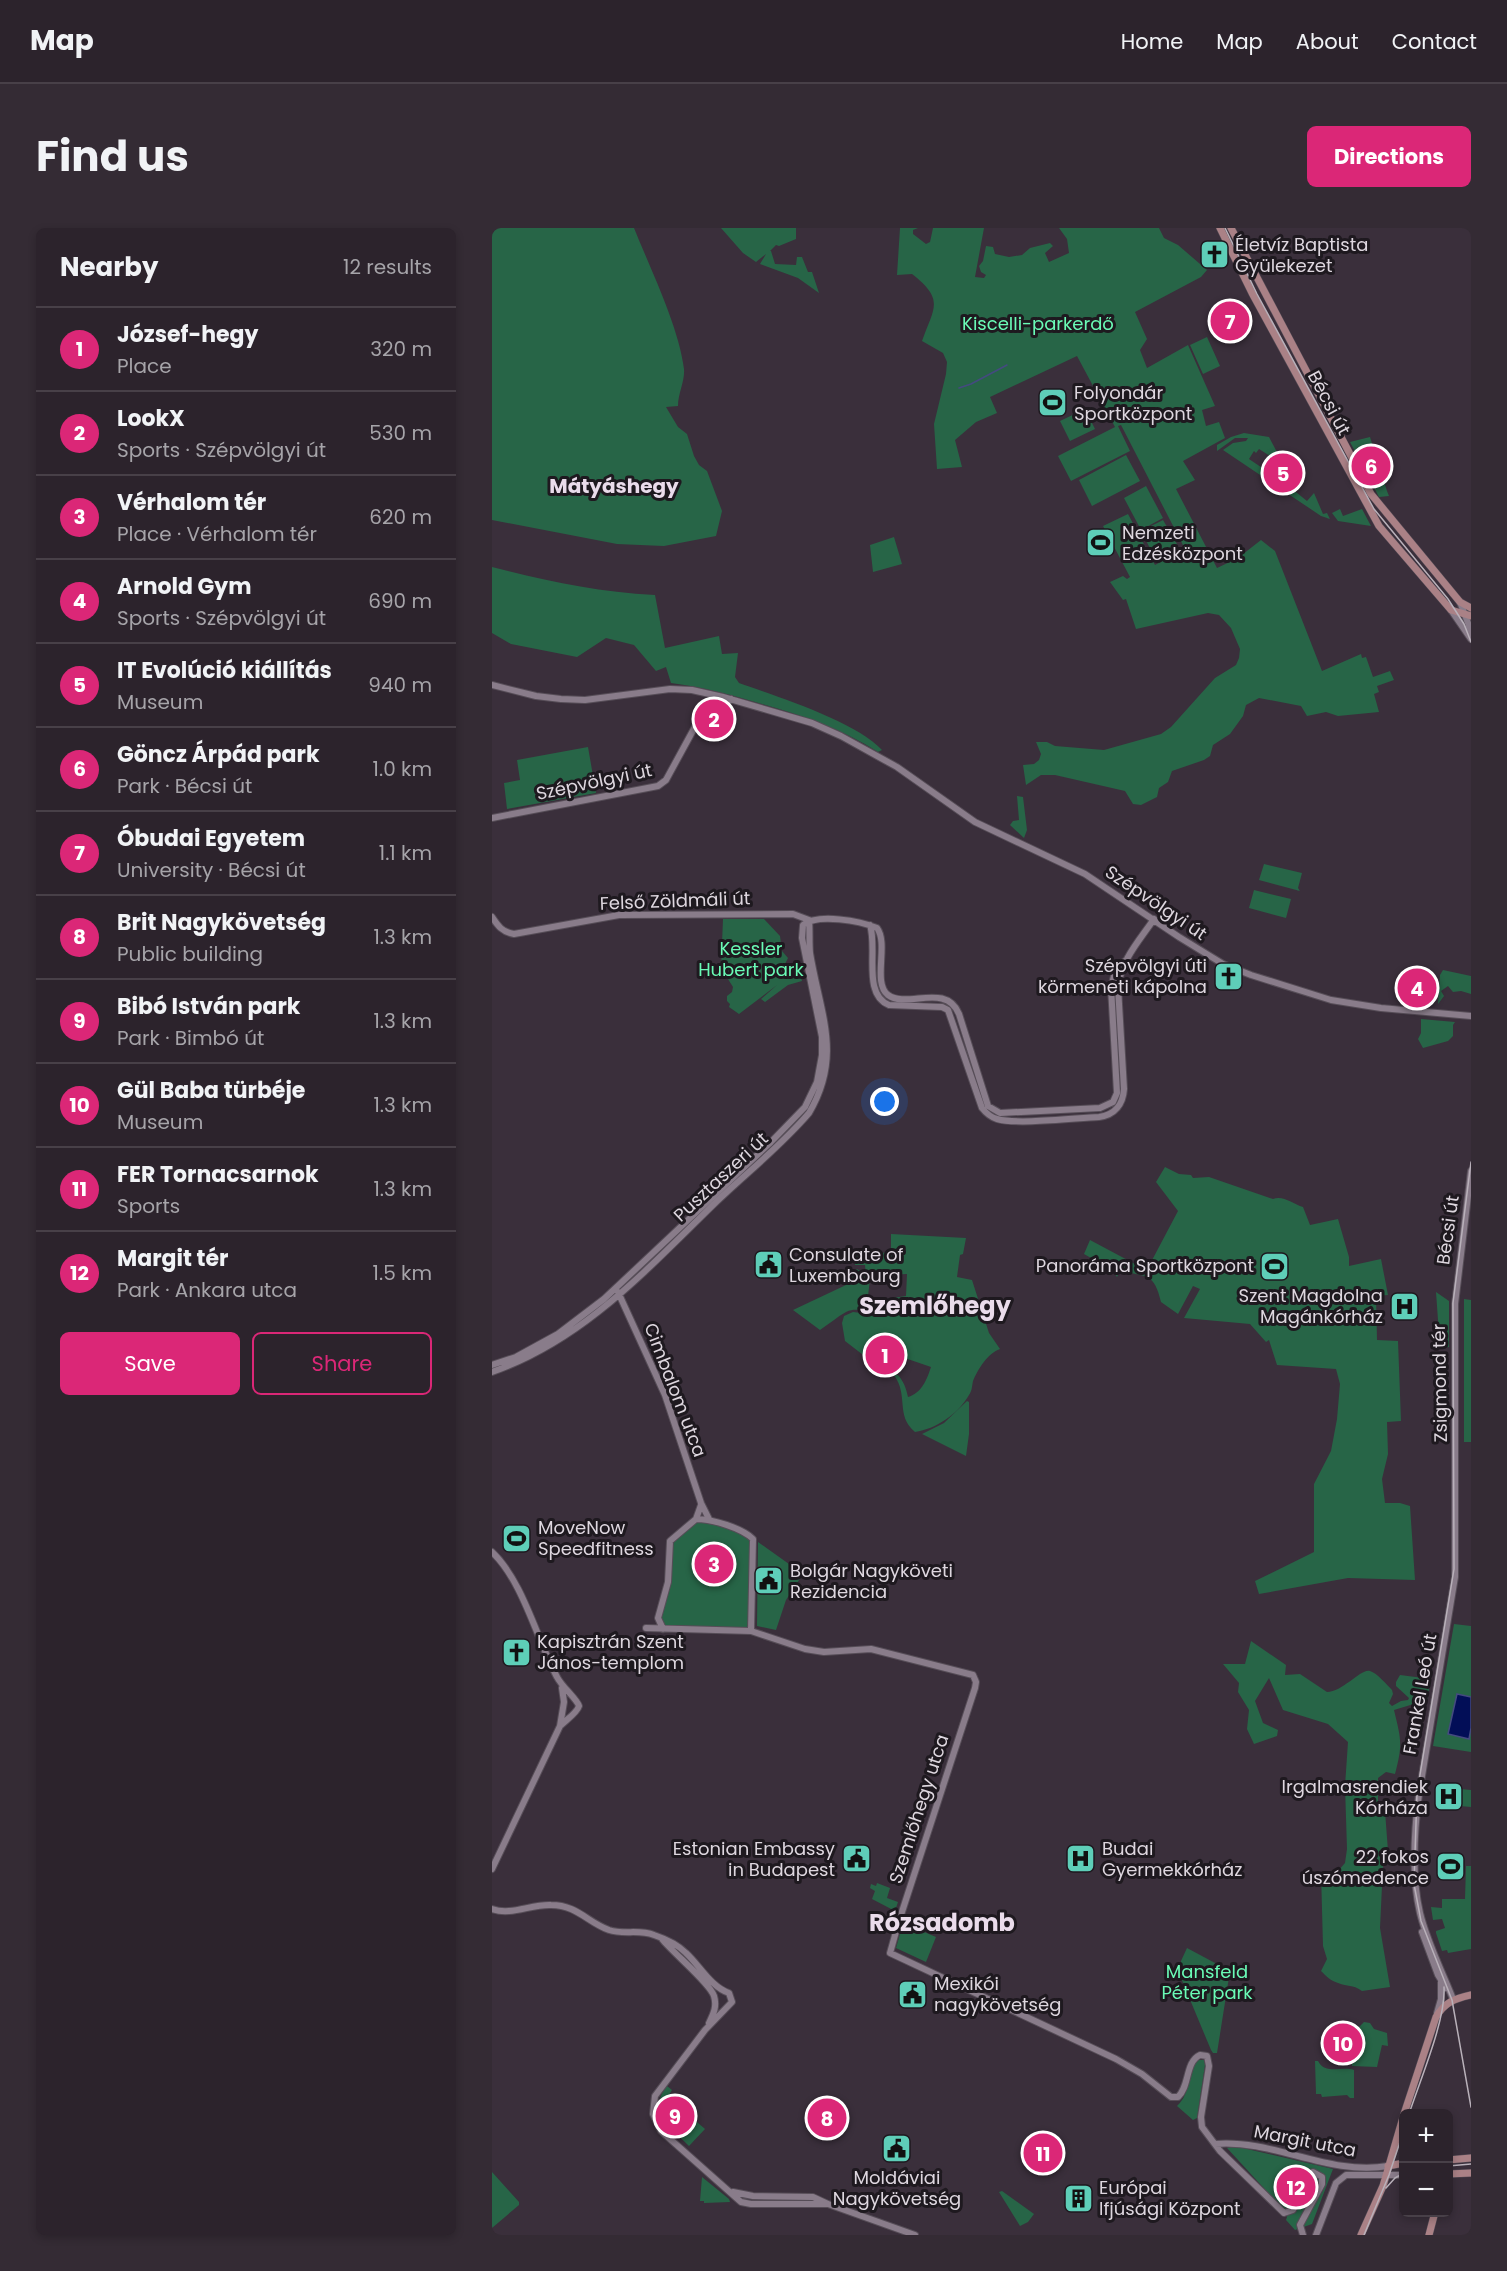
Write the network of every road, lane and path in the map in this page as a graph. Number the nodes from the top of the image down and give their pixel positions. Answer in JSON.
{"nodes":[{"id":1,"x":1220,"y":228,"type":"edge"},
{"id":2,"x":1231,"y":228,"type":"edge"},
{"id":3,"x":1461,"y":602,"type":"junction"},
{"id":4,"x":1471,"y":608,"type":"edge"},
{"id":5,"x":1451,"y":610,"type":"junction"},
{"id":6,"x":1470,"y":621,"type":"edge"},
{"id":7,"x":1471,"y":639,"type":"edge"},
{"id":8,"x":492,"y":685,"type":"edge"},
{"id":9,"x":731,"y":699,"type":"junction"},
{"id":10,"x":492,"y":818,"type":"edge"},
{"id":11,"x":492,"y":917,"type":"edge"},
{"id":12,"x":1154,"y":919,"type":"junction"},
{"id":13,"x":809,"y":920,"type":"junction"},
{"id":14,"x":870,"y":925,"type":"junction"},
{"id":15,"x":873,"y":937,"type":"junction"},
{"id":16,"x":881,"y":937,"type":"junction"},
{"id":17,"x":1125,"y":961,"type":"junction"},
{"id":18,"x":886,"y":994,"type":"junction"},
{"id":19,"x":880,"y":999,"type":"junction"},
{"id":20,"x":955,"y":1005,"type":"junction"},
{"id":21,"x":948,"y":1010,"type":"junction"},
{"id":22,"x":1471,"y":1016,"type":"edge"},
{"id":23,"x":1115,"y":1060,"type":"junction"},
{"id":24,"x":1123,"y":1060,"type":"junction"},
{"id":25,"x":1105,"y":1108,"type":"junction"},
{"id":26,"x":1114,"y":1112,"type":"junction"},
{"id":27,"x":994,"y":1114,"type":"junction"},
{"id":28,"x":1106,"y":1116,"type":"junction"},
{"id":29,"x":1471,"y":1171,"type":"edge"},
{"id":30,"x":706,"y":1207,"type":"junction"},
{"id":31,"x":675,"y":1231,"type":"junction"},
{"id":32,"x":680,"y":1236,"type":"junction"},
{"id":33,"x":618,"y":1292,"type":"junction"},
{"id":34,"x":1455,"y":1293,"type":"joint"},
{"id":35,"x":492,"y":1365,"type":"edge"},
{"id":36,"x":492,"y":1372,"type":"edge"},
{"id":37,"x":1456,"y":1472,"type":"joint"},
{"id":38,"x":701,"y":1504,"type":"junction"},
{"id":39,"x":696,"y":1519,"type":"junction"},
{"id":40,"x":709,"y":1519,"type":"junction"},
{"id":41,"x":492,"y":1552,"type":"edge"},
{"id":42,"x":646,"y":1629,"type":"dead end"},
{"id":43,"x":663,"y":1629,"type":"junction"},
{"id":44,"x":751,"y":1631,"type":"junction"},
{"id":45,"x":561,"y":1685,"type":"junction"},
{"id":46,"x":572,"y":1698,"type":"junction"},
{"id":47,"x":564,"y":1704,"type":"junction"},
{"id":48,"x":572,"y":1713,"type":"junction"},
{"id":49,"x":560,"y":1726,"type":"junction"},
{"id":50,"x":492,"y":1869,"type":"edge"},
{"id":51,"x":492,"y":1909,"type":"edge"},
{"id":52,"x":1422,"y":1920,"type":"junction"},
{"id":53,"x":662,"y":1938,"type":"junction"},
{"id":54,"x":1441,"y":1981,"type":"junction"},
{"id":55,"x":723,"y":1991,"type":"junction"},
{"id":56,"x":1471,"y":1995,"type":"edge"},
{"id":57,"x":1453,"y":1999,"type":"junction"},
{"id":58,"x":715,"y":2001,"type":"junction"},
{"id":59,"x":726,"y":2008,"type":"junction"},
{"id":60,"x":1436,"y":2017,"type":"junction"},
{"id":61,"x":705,"y":2030,"type":"junction"},
{"id":62,"x":1406,"y":2109,"type":"edge"},
{"id":63,"x":1399,"y":2130,"type":"edge"},
{"id":64,"x":1215,"y":2144,"type":"junction"},
{"id":65,"x":1471,"y":2158,"type":"edge"},
{"id":66,"x":1453,"y":2160,"type":"edge"},
{"id":67,"x":1399,"y":2164,"type":"edge"},
{"id":68,"x":1388,"y":2166,"type":"junction"},
{"id":69,"x":1471,"y":2173,"type":"edge"},
{"id":70,"x":1453,"y":2174,"type":"edge"},
{"id":71,"x":1399,"y":2175,"type":"edge"},
{"id":72,"x":1386,"y":2176,"type":"junction"},
{"id":73,"x":1434,"y":2217,"type":"edge"},
{"id":74,"x":1302,"y":2234,"type":"edge"},
{"id":75,"x":915,"y":2235,"type":"edge"},
{"id":76,"x":1316,"y":2235,"type":"edge"},
{"id":77,"x":1361,"y":2235,"type":"edge"},
{"id":78,"x":1429,"y":2235,"type":"edge"}],
"edges":[{"from":1,"to":5,"type":"main road","name":"Bécsi út"},
{"from":2,"to":3,"type":"main road","name":"Bécsi út"},
{"from":3,"to":4,"type":"main road"},
{"from":3,"to":6,"type":"street","name":"Bécsi út"},
{"from":5,"to":6,"type":"main road"},
{"from":5,"to":7,"type":"street","name":"Bécsi út"},
{"from":8,"to":9,"type":"street","name":"Szépvölgyi út"},
{"from":9,"to":10,"type":"street","name":"Szépvölgyi út"},
{"from":9,"to":12,"type":"street","name":"Szépvölgyi út"},
{"from":11,"to":13,"type":"street","name":"Felső Zöldmáli út"},
{"from":12,"to":17,"type":"street"},
{"from":12,"to":22,"type":"street","name":"Szépvölgyi út"},
{"from":13,"to":14,"type":"street"},
{"from":13,"to":30,"type":"street","name":"Pusztaszeri út"},
{"from":14,"to":15,"type":"street"},
{"from":14,"to":16,"type":"street"},
{"from":15,"to":16,"type":"street"},
{"from":15,"to":19,"type":"street"},
{"from":16,"to":18,"type":"street"},
{"from":17,"to":23,"type":"street"},
{"from":17,"to":24,"type":"street"},
{"from":18,"to":19,"type":"street"},
{"from":18,"to":20,"type":"street"},
{"from":19,"to":21,"type":"street"},
{"from":20,"to":21,"type":"street"},
{"from":20,"to":27,"type":"street"},
{"from":21,"to":27,"type":"street"},
{"from":23,"to":24,"type":"street"},
{"from":23,"to":25,"type":"street"},
{"from":24,"to":26,"type":"street"},
{"from":25,"to":26,"type":"street"},
{"from":25,"to":27,"type":"street"},
{"from":25,"to":28,"type":"street"},
{"from":26,"to":28,"type":"street"},
{"from":27,"to":28,"type":"street"},
{"from":29,"to":34,"type":"street","name":"Bécsi út"},
{"from":30,"to":31,"type":"street","name":"Pusztaszeri út"},
{"from":30,"to":32,"type":"street","name":"Pusztaszeri út"},
{"from":31,"to":32,"type":"street"},
{"from":31,"to":33,"type":"street","name":"Pusztaszeri út"},
{"from":32,"to":33,"type":"street","name":"Pusztaszeri út"},
{"from":33,"to":35,"type":"street","name":"Pusztaszeri út"},
{"from":33,"to":36,"type":"street","name":"Pusztaszeri út"},
{"from":33,"to":38,"type":"street","name":"Cimbalom utca"},
{"from":34,"to":37,"type":"street","name":"Zsigmond tér"},
{"from":37,"to":52,"type":"street","name":"Frankel Leó út"},
{"from":38,"to":39,"type":"street"},
{"from":38,"to":40,"type":"street","name":"Cimbalom utca"},
{"from":39,"to":40,"type":"street"},
{"from":39,"to":43,"type":"street"},
{"from":40,"to":44,"type":"street"},
{"from":41,"to":45,"type":"street"},
{"from":42,"to":43,"type":"street"},
{"from":43,"to":44,"type":"street"},
{"from":44,"to":64,"type":"street","name":"Szemlőhegy utca"},
{"from":45,"to":46,"type":"street"},
{"from":45,"to":47,"type":"street"},
{"from":46,"to":47,"type":"street"},
{"from":46,"to":48,"type":"street"},
{"from":47,"to":48,"type":"street"},
{"from":47,"to":49,"type":"street"},
{"from":48,"to":49,"type":"street"},
{"from":49,"to":50,"type":"street"},
{"from":51,"to":53,"type":"street"},
{"from":52,"to":54,"type":"street","name":"Frankel Leó út"},
{"from":52,"to":57,"type":"street","name":"Frankel Leó út"},
{"from":53,"to":55,"type":"street"},
{"from":53,"to":58,"type":"street"},
{"from":54,"to":57,"type":"street","name":"Frankel Leó út"},
{"from":54,"to":60,"type":"street","name":"Frankel Leó út"},
{"from":55,"to":58,"type":"street"},
{"from":55,"to":59,"type":"street"},
{"from":56,"to":57,"type":"main road"},
{"from":57,"to":60,"type":"main road"},
{"from":58,"to":59,"type":"street"},
{"from":58,"to":61,"type":"street"},
{"from":59,"to":61,"type":"street"},
{"from":60,"to":62,"type":"main road"},
{"from":61,"to":75,"type":"street"},
{"from":63,"to":68,"type":"main road"},
{"from":64,"to":68,"type":"street","name":"Margit utca"},
{"from":64,"to":74,"type":"street"},
{"from":65,"to":66,"type":"main road"},
{"from":67,"to":68,"type":"main road"},
{"from":68,"to":72,"type":"main road"},
{"from":69,"to":70,"type":"main road"},
{"from":71,"to":72,"type":"street","name":"Margit utca"},
{"from":72,"to":76,"type":"street","name":"Margit utca"},
{"from":72,"to":77,"type":"main road"},
{"from":73,"to":78,"type":"main road"}]}
